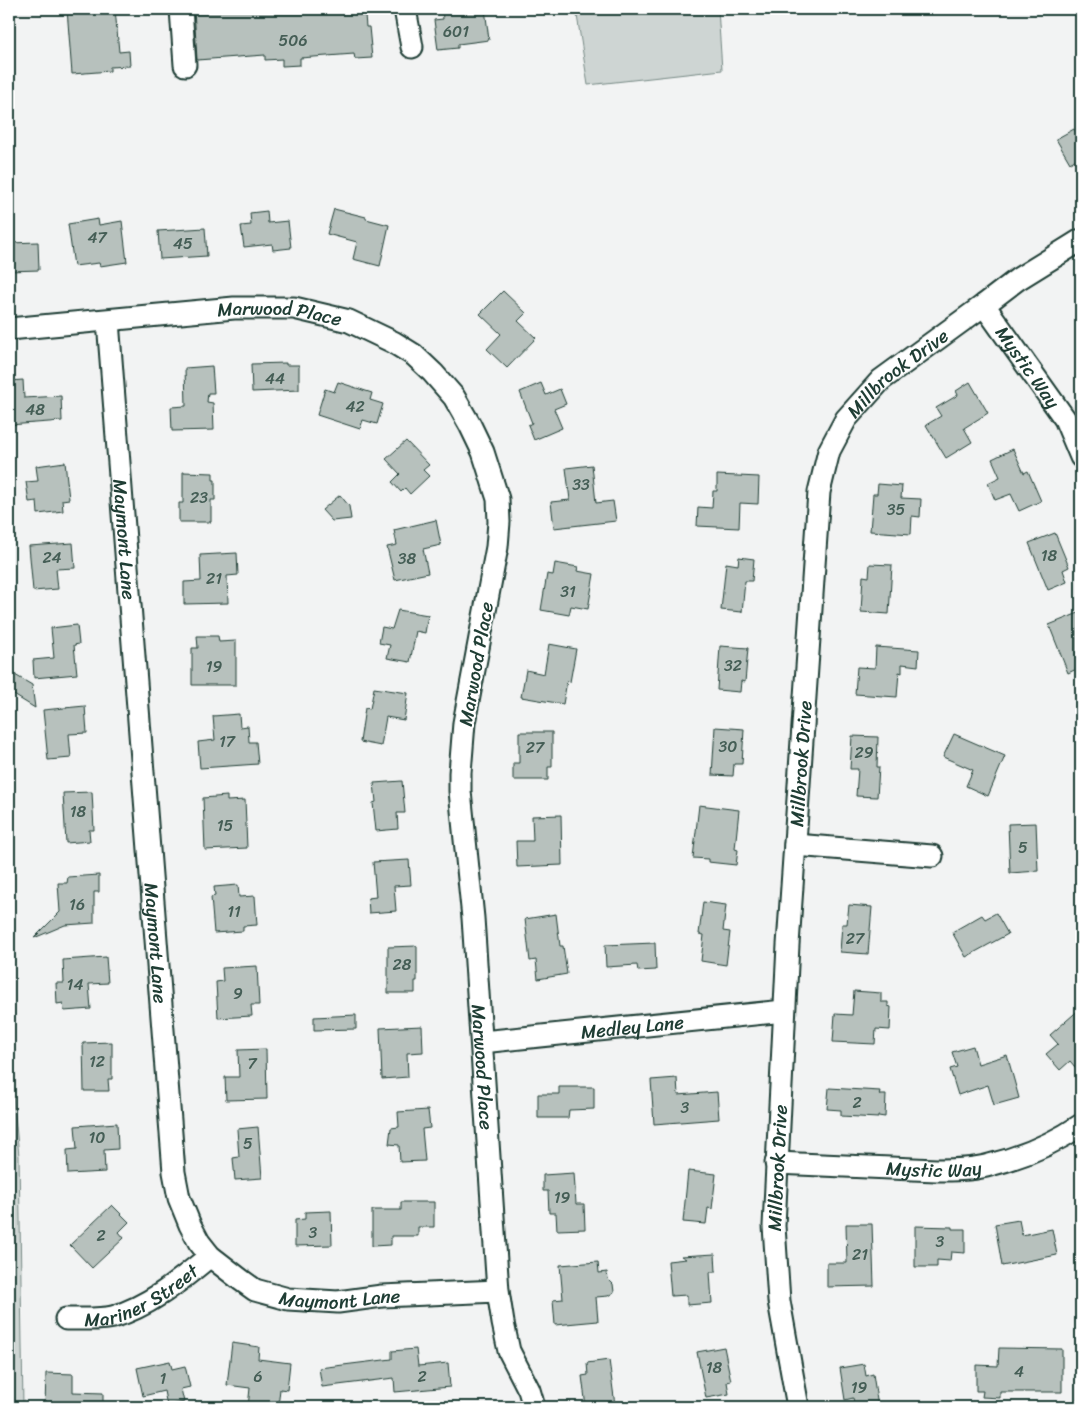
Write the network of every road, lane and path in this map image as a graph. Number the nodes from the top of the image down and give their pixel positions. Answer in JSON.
{"nodes":[{"id":1,"x":180,"y":9,"type":"edge"},
{"id":2,"x":405,"y":9,"type":"edge"},
{"id":3,"x":412,"y":47,"type":"dead end"},
{"id":4,"x":186,"y":65,"type":"dead end"},
{"id":5,"x":1081,"y":240,"type":"edge"},
{"id":6,"x":984,"y":305,"type":"junction"},
{"id":7,"x":108,"y":321,"type":"junction"},
{"id":8,"x":9,"y":329,"type":"edge"},
{"id":9,"x":1081,"y":457,"type":"edge"},
{"id":10,"x":795,"y":845,"type":"junction"},
{"id":11,"x":932,"y":856,"type":"dead end"},
{"id":12,"x":784,"y":1012,"type":"junction"},
{"id":13,"x":482,"y":1042,"type":"junction"},
{"id":14,"x":1081,"y":1125,"type":"edge"},
{"id":15,"x":776,"y":1163,"type":"junction"},
{"id":16,"x":210,"y":1256,"type":"junction"},
{"id":17,"x":498,"y":1292,"type":"junction"},
{"id":18,"x":66,"y":1319,"type":"dead end"},
{"id":19,"x":534,"y":1407,"type":"edge"},
{"id":20,"x":798,"y":1407,"type":"edge"}],
"edges":[{"from":1,"to":4,"type":"street"},
{"from":2,"to":3,"type":"street"},
{"from":5,"to":6,"type":"street","name":"Millbrook Drive"},
{"from":6,"to":9,"type":"street","name":"Mystic Way"},
{"from":6,"to":10,"type":"street","name":"Millbrook Drive"},
{"from":7,"to":8,"type":"street","name":"Marwood Place"},
{"from":7,"to":13,"type":"street","name":"Marwood Place"},
{"from":7,"to":16,"type":"street","name":"Maymont Lane"},
{"from":10,"to":11,"type":"street"},
{"from":10,"to":12,"type":"street","name":"Millbrook Drive"},
{"from":12,"to":13,"type":"street","name":"Medley Lane"},
{"from":12,"to":15,"type":"street","name":"Millbrook Drive"},
{"from":13,"to":17,"type":"street","name":"Marwood Place"},
{"from":14,"to":15,"type":"street","name":"Mystic Way"},
{"from":15,"to":20,"type":"street","name":"Millbrook Drive"},
{"from":16,"to":17,"type":"street","name":"Maymont Lane"},
{"from":16,"to":18,"type":"street","name":"Mariner Street"},
{"from":17,"to":19,"type":"street","name":"Marwood Place"}]}
